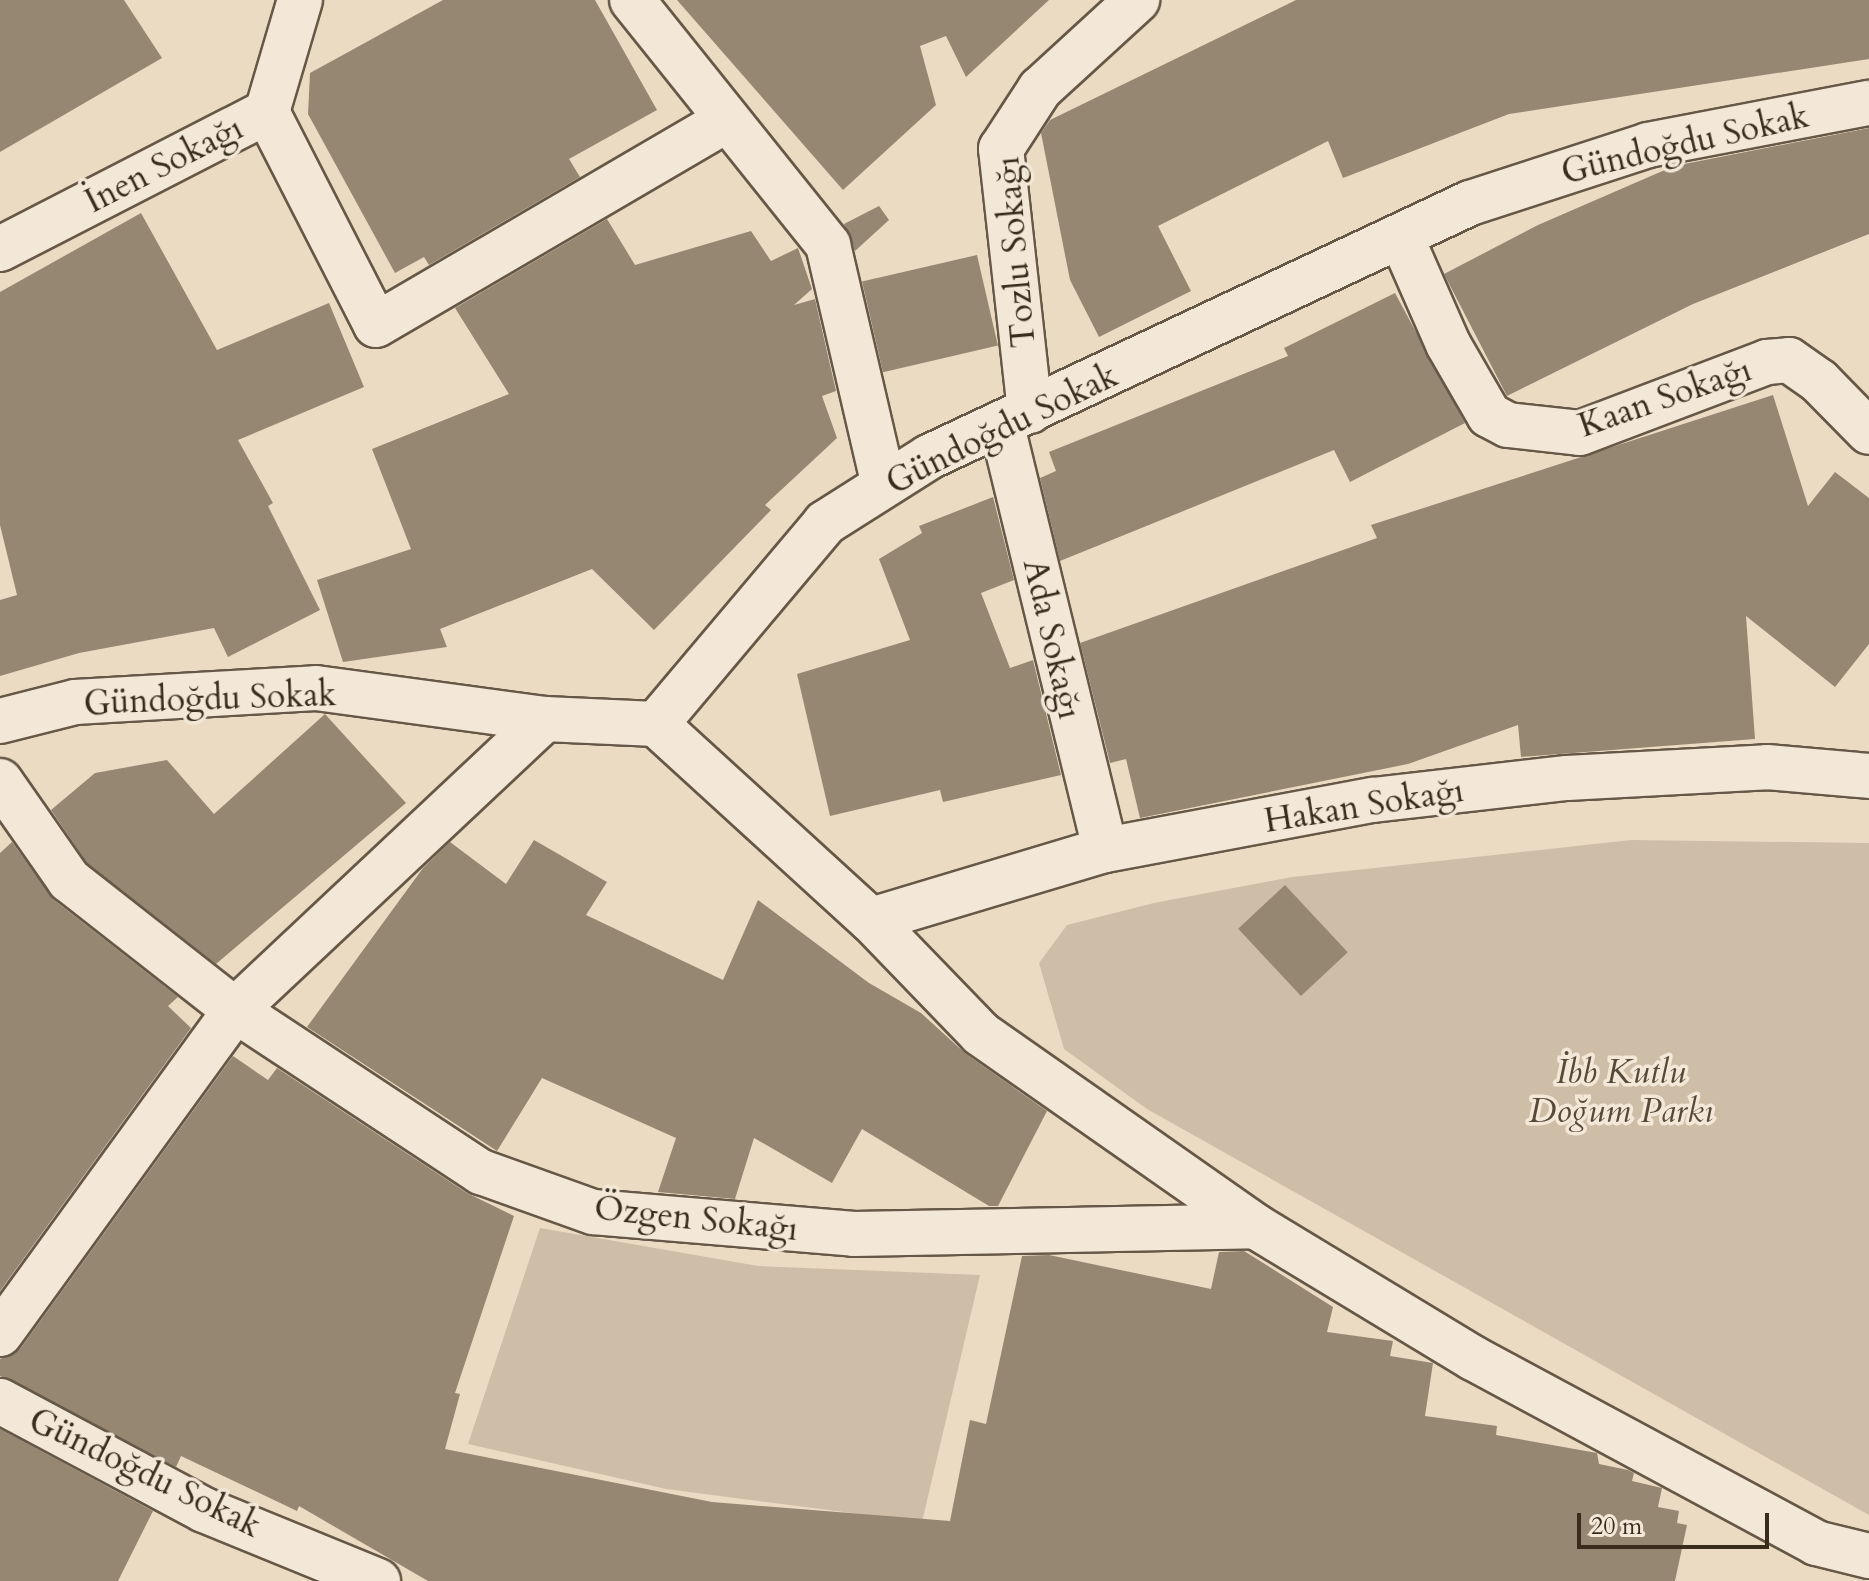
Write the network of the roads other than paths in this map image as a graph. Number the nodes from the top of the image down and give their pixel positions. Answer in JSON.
{"nodes":[{"id":1,"x":300,"y":0,"type":"edge"},
{"id":2,"x":632,"y":0,"type":"edge"},
{"id":3,"x":1137,"y":0,"type":"edge"},
{"id":4,"x":1869,"y":103,"type":"edge"},
{"id":5,"x":267,"y":112,"type":"junction"},
{"id":6,"x":727,"y":120,"type":"junction"},
{"id":7,"x":1402,"y":239,"type":"junction"},
{"id":8,"x":0,"y":249,"type":"edge"},
{"id":9,"x":1016,"y":419,"type":"junction"},
{"id":10,"x":1869,"y":432,"type":"edge"},
{"id":11,"x":884,"y":485,"type":"junction"},
{"id":12,"x":545,"y":719,"type":"junction"},
{"id":13,"x":0,"y":721,"type":"edge"},
{"id":14,"x":656,"y":724,"type":"junction"},
{"id":15,"x":1869,"y":776,"type":"edge"},
{"id":16,"x":0,"y":781,"type":"edge"},
{"id":17,"x":1105,"y":850,"type":"junction"},
{"id":18,"x":871,"y":920,"type":"junction"},
{"id":19,"x":235,"y":1010,"type":"junction"},
{"id":20,"x":1255,"y":1226,"type":"junction"},
{"id":21,"x":0,"y":1334,"type":"edge"},
{"id":22,"x":0,"y":1401,"type":"edge"},
{"id":23,"x":1869,"y":1556,"type":"edge"},
{"id":24,"x":378,"y":1581,"type":"edge"}],
"edges":[{"from":1,"to":5,"type":"street","name":"İnen Sokağı"},
{"from":2,"to":6,"type":"street"},
{"from":3,"to":9,"type":"street","name":"Tozlu Sokağı"},
{"from":4,"to":7,"type":"street","name":"Gündoğdu Sokak"},
{"from":5,"to":6,"type":"street"},
{"from":5,"to":8,"type":"street","name":"İnen Sokağı"},
{"from":6,"to":11,"type":"street"},
{"from":7,"to":9,"type":"street","name":"Gündoğdu Sokak"},
{"from":7,"to":10,"type":"street","name":"Kaan Sokağı"},
{"from":9,"to":11,"type":"street","name":"Gündoğdu Sokak"},
{"from":9,"to":17,"type":"street","name":"Ada Sokağı"},
{"from":11,"to":14,"type":"street","name":"Gündoğdu Sokak"},
{"from":12,"to":13,"type":"street","name":"Gündoğdu Sokak"},
{"from":12,"to":14,"type":"street","name":"Gündoğdu Sokak"},
{"from":12,"to":19,"type":"street"},
{"from":14,"to":18,"type":"street"},
{"from":15,"to":17,"type":"street","name":"Hakan Sokağı"},
{"from":16,"to":19,"type":"street","name":"Özgen Sokağı"},
{"from":17,"to":18,"type":"street","name":"Hakan Sokağı"},
{"from":18,"to":20,"type":"street"},
{"from":19,"to":20,"type":"street","name":"Özgen Sokağı"},
{"from":19,"to":21,"type":"street"},
{"from":20,"to":23,"type":"street"},
{"from":22,"to":24,"type":"street","name":"Gündoğdu Sokak"}]}
